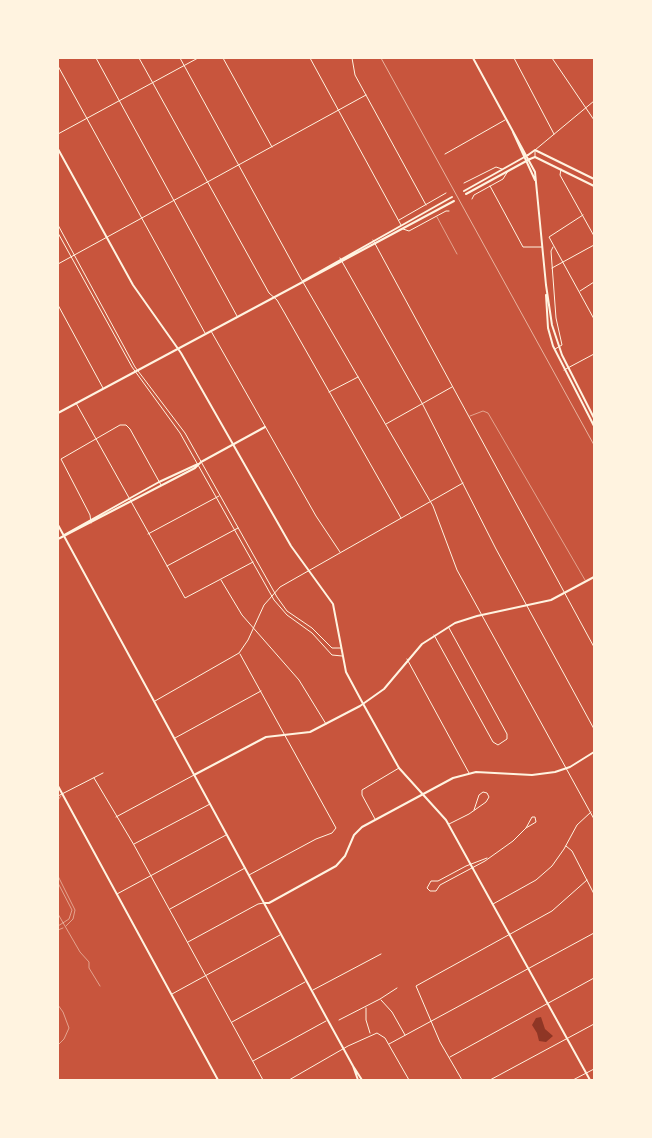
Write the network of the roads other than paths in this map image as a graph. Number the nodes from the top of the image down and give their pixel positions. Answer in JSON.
{"nodes":[{"id":1,"x":96,"y":58,"type":"edge"},
{"id":2,"x":139,"y":58,"type":"edge"},
{"id":3,"x":180,"y":58,"type":"edge"},
{"id":4,"x":198,"y":58,"type":"edge"},
{"id":5,"x":223,"y":58,"type":"edge"},
{"id":6,"x":310,"y":58,"type":"edge"},
{"id":7,"x":352,"y":58,"type":"edge"},
{"id":8,"x":473,"y":58,"type":"edge"},
{"id":9,"x":514,"y":58,"type":"edge"},
{"id":10,"x":552,"y":58,"type":"edge"},
{"id":11,"x":184,"y":65,"type":"junction"},
{"id":12,"x":58,"y":66,"type":"edge"},
{"id":13,"x":153,"y":82,"type":"junction"},
{"id":14,"x":366,"y":95,"type":"junction"},
{"id":15,"x":119,"y":100,"type":"junction"},
{"id":16,"x":594,"y":101,"type":"edge"},
{"id":17,"x":586,"y":108,"type":"junction"},
{"id":18,"x":339,"y":110,"type":"junction"},
{"id":19,"x":86,"y":118,"type":"junction"},
{"id":20,"x":506,"y":119,"type":"junction"},
{"id":21,"x":594,"y":120,"type":"edge"},
{"id":22,"x":511,"y":128,"type":"junction"},
{"id":23,"x":58,"y":134,"type":"edge"},
{"id":24,"x":554,"y":134,"type":"junction"},
{"id":25,"x":272,"y":147,"type":"junction"},
{"id":26,"x":58,"y":149,"type":"edge"},
{"id":27,"x":537,"y":151,"type":"junction"},
{"id":28,"x":445,"y":154,"type":"dead end"},
{"id":29,"x":528,"y":155,"type":"junction"},
{"id":30,"x":536,"y":157,"type":"junction"},
{"id":31,"x":523,"y":158,"type":"junction"},
{"id":32,"x":530,"y":159,"type":"junction"},
{"id":33,"x":525,"y":162,"type":"junction"},
{"id":34,"x":239,"y":165,"type":"junction"},
{"id":35,"x":503,"y":169,"type":"junction"},
{"id":36,"x":561,"y":170,"type":"junction"},
{"id":37,"x":508,"y":171,"type":"junction"},
{"id":38,"x":594,"y":179,"type":"edge"},
{"id":39,"x":536,"y":181,"type":"junction"},
{"id":40,"x":208,"y":182,"type":"junction"},
{"id":41,"x":464,"y":184,"type":"dead end"},
{"id":42,"x":490,"y":186,"type":"junction"},
{"id":43,"x":594,"y":186,"type":"edge"},
{"id":44,"x":464,"y":191,"type":"dead end"},
{"id":45,"x":446,"y":193,"type":"dead end"},
{"id":46,"x":466,"y":194,"type":"dead end"},
{"id":47,"x":452,"y":197,"type":"dead end"},
{"id":48,"x":472,"y":199,"type":"dead end"},
{"id":49,"x":174,"y":200,"type":"junction"},
{"id":50,"x":454,"y":201,"type":"dead end"},
{"id":51,"x":426,"y":205,"type":"junction"},
{"id":52,"x":450,"y":211,"type":"dead end"},
{"id":53,"x":583,"y":215,"type":"junction"},
{"id":54,"x":436,"y":216,"type":"junction"},
{"id":55,"x":141,"y":218,"type":"junction"},
{"id":56,"x":399,"y":220,"type":"junction"},
{"id":57,"x":58,"y":225,"type":"edge"},
{"id":58,"x":401,"y":225,"type":"junction"},
{"id":59,"x":403,"y":228,"type":"junction"},
{"id":60,"x":58,"y":233,"type":"edge"},
{"id":61,"x":594,"y":236,"type":"edge"},
{"id":62,"x":106,"y":237,"type":"junction"},
{"id":63,"x":373,"y":240,"type":"junction"},
{"id":64,"x":375,"y":244,"type":"junction"},
{"id":65,"x":594,"y":246,"type":"edge"},
{"id":66,"x":543,"y":247,"type":"junction"},
{"id":67,"x":553,"y":247,"type":"junction"},
{"id":68,"x":457,"y":254,"type":"dead end"},
{"id":69,"x":74,"y":255,"type":"junction"},
{"id":70,"x":70,"y":256,"type":"junction"},
{"id":71,"x":340,"y":258,"type":"junction"},
{"id":72,"x":342,"y":262,"type":"junction"},
{"id":73,"x":58,"y":264,"type":"edge"},
{"id":74,"x":563,"y":264,"type":"junction"},
{"id":75,"x":552,"y":268,"type":"junction"},
{"id":76,"x":303,"y":280,"type":"junction"},
{"id":77,"x":594,"y":282,"type":"edge"},
{"id":78,"x":546,"y":285,"type":"junction"},
{"id":79,"x":579,"y":291,"type":"junction"},
{"id":80,"x":272,"y":297,"type":"junction"},
{"id":81,"x":58,"y":305,"type":"edge"},
{"id":82,"x":238,"y":316,"type":"junction"},
{"id":83,"x":594,"y":319,"type":"edge"},
{"id":84,"x":210,"y":331,"type":"junction"},
{"id":85,"x":205,"y":334,"type":"junction"},
{"id":86,"x":178,"y":348,"type":"junction"},
{"id":87,"x":559,"y":348,"type":"junction"},
{"id":88,"x":554,"y":350,"type":"junction"},
{"id":89,"x":594,"y":354,"type":"edge"},
{"id":90,"x":592,"y":355,"type":"junction"},
{"id":91,"x":594,"y":360,"type":"edge"},
{"id":92,"x":568,"y":368,"type":"junction"},
{"id":93,"x":564,"y":370,"type":"junction"},
{"id":94,"x":136,"y":371,"type":"junction"},
{"id":95,"x":359,"y":376,"type":"junction"},
{"id":96,"x":150,"y":386,"type":"junction"},
{"id":97,"x":453,"y":386,"type":"junction"},
{"id":98,"x":147,"y":388,"type":"junction"},
{"id":99,"x":104,"y":389,"type":"junction"},
{"id":100,"x":329,"y":392,"type":"junction"},
{"id":101,"x":76,"y":403,"type":"junction"},
{"id":102,"x":422,"y":403,"type":"junction"},
{"id":103,"x":58,"y":413,"type":"edge"},
{"id":104,"x":470,"y":416,"type":"junction"},
{"id":105,"x":594,"y":418,"type":"edge"},
{"id":106,"x":386,"y":424,"type":"junction"},
{"id":107,"x":594,"y":426,"type":"edge"},
{"id":108,"x":265,"y":427,"type":"junction"},
{"id":109,"x":96,"y":439,"type":"junction"},
{"id":110,"x":234,"y":444,"type":"junction"},
{"id":111,"x":201,"y":462,"type":"junction"},
{"id":112,"x":198,"y":464,"type":"junction"},
{"id":113,"x":159,"y":482,"type":"junction"},
{"id":114,"x":463,"y":483,"type":"junction"},
{"id":115,"x":161,"y":485,"type":"junction"},
{"id":116,"x":220,"y":495,"type":"junction"},
{"id":117,"x":216,"y":497,"type":"junction"},
{"id":118,"x":129,"y":498,"type":"junction"},
{"id":119,"x":130,"y":502,"type":"junction"},
{"id":120,"x":430,"y":502,"type":"junction"},
{"id":121,"x":401,"y":518,"type":"junction"},
{"id":122,"x":90,"y":520,"type":"junction"},
{"id":123,"x":91,"y":523,"type":"junction"},
{"id":124,"x":58,"y":525,"type":"edge"},
{"id":125,"x":238,"y":528,"type":"junction"},
{"id":126,"x":234,"y":530,"type":"junction"},
{"id":127,"x":148,"y":534,"type":"junction"},
{"id":128,"x":64,"y":536,"type":"junction"},
{"id":129,"x":58,"y":539,"type":"edge"},
{"id":130,"x":340,"y":552,"type":"junction"},
{"id":131,"x":256,"y":561,"type":"junction"},
{"id":132,"x":253,"y":562,"type":"junction"},
{"id":133,"x":167,"y":566,"type":"junction"},
{"id":134,"x":309,"y":570,"type":"junction"},
{"id":135,"x":594,"y":577,"type":"edge"},
{"id":136,"x":221,"y":579,"type":"junction"},
{"id":137,"x":586,"y":582,"type":"junction"},
{"id":138,"x":274,"y":593,"type":"junction"},
{"id":139,"x":565,"y":593,"type":"junction"},
{"id":140,"x":272,"y":596,"type":"junction"},
{"id":141,"x":527,"y":606,"type":"junction"},
{"id":142,"x":482,"y":614,"type":"junction"},
{"id":143,"x":254,"y":627,"type":"junction"},
{"id":144,"x":448,"y":627,"type":"junction"},
{"id":145,"x":434,"y":635,"type":"junction"},
{"id":146,"x":324,"y":640,"type":"junction"},
{"id":147,"x":322,"y":642,"type":"junction"},
{"id":148,"x":594,"y":646,"type":"edge"},
{"id":149,"x":342,"y":648,"type":"junction"},
{"id":150,"x":239,"y":653,"type":"junction"},
{"id":151,"x":343,"y":656,"type":"junction"},
{"id":152,"x":407,"y":659,"type":"junction"},
{"id":153,"x":261,"y":691,"type":"junction"},
{"id":154,"x":154,"y":701,"type":"junction"},
{"id":155,"x":363,"y":704,"type":"junction"},
{"id":156,"x":326,"y":724,"type":"junction"},
{"id":157,"x":594,"y":729,"type":"edge"},
{"id":158,"x":286,"y":736,"type":"junction"},
{"id":159,"x":174,"y":738,"type":"junction"},
{"id":160,"x":594,"y":752,"type":"edge"},
{"id":161,"x":399,"y":768,"type":"junction"},
{"id":162,"x":566,"y":769,"type":"junction"},
{"id":163,"x":103,"y":773,"type":"dead end"},
{"id":164,"x":469,"y":773,"type":"junction"},
{"id":165,"x":194,"y":775,"type":"junction"},
{"id":166,"x":94,"y":778,"type":"junction"},
{"id":167,"x":58,"y":786,"type":"edge"},
{"id":168,"x":62,"y":794,"type":"junction"},
{"id":169,"x":422,"y":794,"type":"junction"},
{"id":170,"x":58,"y":796,"type":"edge"},
{"id":171,"x":58,"y":800,"type":"edge"},
{"id":172,"x":210,"y":804,"type":"junction"},
{"id":173,"x":474,"y":810,"type":"junction"},
{"id":174,"x":590,"y":812,"type":"junction"},
{"id":175,"x":116,"y":818,"type":"junction"},
{"id":176,"x":594,"y":819,"type":"edge"},
{"id":177,"x":375,"y":820,"type":"junction"},
{"id":178,"x":448,"y":825,"type":"junction"},
{"id":179,"x":526,"y":828,"type":"junction"},
{"id":180,"x":227,"y":835,"type":"junction"},
{"id":181,"x":134,"y":845,"type":"junction"},
{"id":182,"x":566,"y":846,"type":"junction"},
{"id":183,"x":487,"y":858,"type":"junction"},
{"id":184,"x":470,"y":864,"type":"junction"},
{"id":185,"x":245,"y":868,"type":"junction"},
{"id":186,"x":472,"y":868,"type":"junction"},
{"id":187,"x":249,"y":875,"type":"junction"},
{"id":188,"x":58,"y":876,"type":"edge"},
{"id":189,"x":151,"y":876,"type":"junction"},
{"id":190,"x":447,"y":876,"type":"junction"},
{"id":191,"x":449,"y":880,"type":"junction"},
{"id":192,"x":587,"y":880,"type":"junction"},
{"id":193,"x":58,"y":883,"type":"edge"},
{"id":194,"x":594,"y":894,"type":"edge"},
{"id":195,"x":116,"y":895,"type":"junction"},
{"id":196,"x":264,"y":903,"type":"junction"},
{"id":197,"x":492,"y":904,"type":"junction"},
{"id":198,"x":169,"y":909,"type":"junction"},
{"id":199,"x":58,"y":914,"type":"edge"},
{"id":200,"x":63,"y":924,"type":"junction"},
{"id":201,"x":58,"y":926,"type":"edge"},
{"id":202,"x":64,"y":927,"type":"junction"},
{"id":203,"x":58,"y":930,"type":"edge"},
{"id":204,"x":593,"y":933,"type":"edge"},
{"id":205,"x":281,"y":934,"type":"junction"},
{"id":206,"x":509,"y":935,"type":"junction"},
{"id":207,"x":594,"y":938,"type":"edge"},
{"id":208,"x":187,"y":942,"type":"junction"},
{"id":209,"x":381,"y":954,"type":"dead end"},
{"id":210,"x":527,"y":969,"type":"junction"},
{"id":211,"x":206,"y":975,"type":"junction"},
{"id":212,"x":594,"y":978,"type":"edge"},
{"id":213,"x":306,"y":982,"type":"junction"},
{"id":214,"x":100,"y":986,"type":"dead end"},
{"id":215,"x":397,"y":988,"type":"dead end"},
{"id":216,"x":312,"y":991,"type":"junction"},
{"id":217,"x":171,"y":994,"type":"junction"},
{"id":218,"x":380,"y":999,"type":"junction"},
{"id":219,"x":548,"y":1004,"type":"junction"},
{"id":220,"x":58,"y":1005,"type":"edge"},
{"id":221,"x":366,"y":1007,"type":"junction"},
{"id":222,"x":328,"y":1020,"type":"junction"},
{"id":223,"x":339,"y":1020,"type":"dead end"},
{"id":224,"x":431,"y":1021,"type":"junction"},
{"id":225,"x":232,"y":1023,"type":"junction"},
{"id":226,"x":594,"y":1024,"type":"edge"},
{"id":227,"x":370,"y":1034,"type":"junction"},
{"id":228,"x":406,"y":1035,"type":"junction"},
{"id":229,"x":567,"y":1038,"type":"junction"},
{"id":230,"x":389,"y":1044,"type":"junction"},
{"id":231,"x":58,"y":1045,"type":"edge"},
{"id":232,"x":344,"y":1049,"type":"junction"},
{"id":233,"x":449,"y":1057,"type":"junction"},
{"id":234,"x":252,"y":1061,"type":"junction"},
{"id":235,"x":353,"y":1066,"type":"junction"},
{"id":236,"x":594,"y":1069,"type":"edge"},
{"id":237,"x":586,"y":1073,"type":"junction"},
{"id":238,"x":218,"y":1080,"type":"edge"},
{"id":239,"x":263,"y":1080,"type":"edge"},
{"id":240,"x":290,"y":1080,"type":"edge"},
{"id":241,"x":358,"y":1080,"type":"edge"},
{"id":242,"x":362,"y":1080,"type":"edge"},
{"id":243,"x":409,"y":1080,"type":"edge"},
{"id":244,"x":462,"y":1080,"type":"edge"},
{"id":245,"x":490,"y":1080,"type":"edge"},
{"id":246,"x":573,"y":1080,"type":"edge"},
{"id":247,"x":590,"y":1080,"type":"edge"}],
"edges":[{"from":1,"to":15,"type":"street"},
{"from":2,"to":13,"type":"street"},
{"from":3,"to":11,"type":"street"},
{"from":4,"to":11,"type":"street"},
{"from":5,"to":25,"type":"street"},
{"from":6,"to":18,"type":"street"},
{"from":7,"to":14,"type":"street"},
{"from":8,"to":20,"type":"main road"},
{"from":9,"to":24,"type":"street"},
{"from":10,"to":17,"type":"street"},
{"from":11,"to":13,"type":"street"},
{"from":11,"to":34,"type":"street"},
{"from":12,"to":19,"type":"street"},
{"from":13,"to":15,"type":"street"},
{"from":13,"to":40,"type":"street"},
{"from":14,"to":18,"type":"street"},
{"from":14,"to":51,"type":"street"},
{"from":15,"to":19,"type":"street"},
{"from":15,"to":49,"type":"street"},
{"from":16,"to":17,"type":"street"},
{"from":17,"to":21,"type":"street"},
{"from":17,"to":24,"type":"street"},
{"from":18,"to":25,"type":"street"},
{"from":18,"to":56,"type":"street"},
{"from":19,"to":23,"type":"street"},
{"from":19,"to":55,"type":"street"},
{"from":20,"to":22,"type":"main road"},
{"from":20,"to":28,"type":"street"},
{"from":22,"to":29,"type":"main road"},
{"from":22,"to":31,"type":"main road"},
{"from":24,"to":27,"type":"street"},
{"from":25,"to":34,"type":"street"},
{"from":26,"to":62,"type":"main road"},
{"from":27,"to":29,"type":"main road"},
{"from":27,"to":30,"type":"street"},
{"from":27,"to":38,"type":"main road"},
{"from":29,"to":31,"type":"main road"},
{"from":29,"to":32,"type":"main road"},
{"from":30,"to":32,"type":"main road"},
{"from":30,"to":36,"type":"main road"},
{"from":31,"to":33,"type":"main road"},
{"from":31,"to":35,"type":"main road"},
{"from":32,"to":33,"type":"main road"},
{"from":32,"to":39,"type":"main road"},
{"from":33,"to":37,"type":"main road"},
{"from":33,"to":39,"type":"main road"},
{"from":34,"to":40,"type":"street"},
{"from":34,"to":76,"type":"street"},
{"from":35,"to":41,"type":"street"},
{"from":35,"to":44,"type":"main road"},
{"from":36,"to":43,"type":"main road"},
{"from":36,"to":53,"type":"street"},
{"from":37,"to":42,"type":"street"},
{"from":37,"to":46,"type":"main road"},
{"from":39,"to":66,"type":"main road"},
{"from":40,"to":49,"type":"street"},
{"from":40,"to":80,"type":"street"},
{"from":42,"to":48,"type":"street"},
{"from":42,"to":66,"type":"street"},
{"from":45,"to":51,"type":"street"},
{"from":47,"to":58,"type":"main road"},
{"from":49,"to":55,"type":"street"},
{"from":49,"to":82,"type":"street"},
{"from":50,"to":59,"type":"main road"},
{"from":51,"to":56,"type":"street"},
{"from":52,"to":54,"type":"street"},
{"from":53,"to":61,"type":"street"},
{"from":53,"to":67,"type":"street"},
{"from":54,"to":59,"type":"street"},
{"from":54,"to":68,"type":"lane"},
{"from":55,"to":62,"type":"street"},
{"from":55,"to":85,"type":"street"},
{"from":56,"to":58,"type":"street"},
{"from":57,"to":69,"type":"street"},
{"from":58,"to":59,"type":"lane"},
{"from":58,"to":63,"type":"main road"},
{"from":59,"to":64,"type":"main road"},
{"from":60,"to":70,"type":"street"},
{"from":62,"to":69,"type":"street"},
{"from":62,"to":86,"type":"main road"},
{"from":63,"to":64,"type":"street"},
{"from":63,"to":71,"type":"main road"},
{"from":64,"to":72,"type":"main road"},
{"from":64,"to":97,"type":"street"},
{"from":65,"to":74,"type":"street"},
{"from":66,"to":78,"type":"main road"},
{"from":67,"to":74,"type":"street"},
{"from":67,"to":75,"type":"street"},
{"from":69,"to":70,"type":"street"},
{"from":69,"to":94,"type":"street"},
{"from":70,"to":73,"type":"street"},
{"from":70,"to":94,"type":"street"},
{"from":71,"to":72,"type":"street"},
{"from":71,"to":76,"type":"main road"},
{"from":72,"to":76,"type":"main road"},
{"from":72,"to":102,"type":"street"},
{"from":74,"to":75,"type":"street"},
{"from":74,"to":79,"type":"street"},
{"from":75,"to":87,"type":"street"},
{"from":76,"to":80,"type":"main road"},
{"from":76,"to":95,"type":"street"},
{"from":77,"to":79,"type":"street"},
{"from":78,"to":87,"type":"main road"},
{"from":78,"to":88,"type":"main road"},
{"from":79,"to":83,"type":"street"},
{"from":80,"to":82,"type":"main road"},
{"from":80,"to":100,"type":"street"},
{"from":81,"to":99,"type":"street"},
{"from":82,"to":84,"type":"main road"},
{"from":84,"to":85,"type":"main road"},
{"from":84,"to":108,"type":"street"},
{"from":85,"to":86,"type":"main road"},
{"from":86,"to":94,"type":"main road"},
{"from":86,"to":110,"type":"main road"},
{"from":87,"to":88,"type":"street"},
{"from":87,"to":92,"type":"main road"},
{"from":88,"to":93,"type":"main road"},
{"from":89,"to":90,"type":"street"},
{"from":90,"to":91,"type":"street"},
{"from":90,"to":92,"type":"street"},
{"from":92,"to":93,"type":"street"},
{"from":92,"to":105,"type":"main road"},
{"from":93,"to":107,"type":"main road"},
{"from":94,"to":96,"type":"street"},
{"from":94,"to":98,"type":"street"},
{"from":94,"to":99,"type":"main road"},
{"from":95,"to":100,"type":"street"},
{"from":95,"to":106,"type":"street"},
{"from":96,"to":98,"type":"lane"},
{"from":96,"to":111,"type":"street"},
{"from":97,"to":102,"type":"street"},
{"from":97,"to":104,"type":"street"},
{"from":98,"to":112,"type":"street"},
{"from":99,"to":101,"type":"main road"},
{"from":100,"to":121,"type":"street"},
{"from":101,"to":103,"type":"main road"},
{"from":101,"to":109,"type":"street"},
{"from":102,"to":106,"type":"street"},
{"from":102,"to":114,"type":"street"},
{"from":104,"to":137,"type":"lane"},
{"from":104,"to":139,"type":"street"},
{"from":106,"to":120,"type":"street"},
{"from":108,"to":110,"type":"main road"},
{"from":108,"to":130,"type":"street"},
{"from":109,"to":113,"type":"street"},
{"from":109,"to":118,"type":"street"},
{"from":109,"to":122,"type":"street"},
{"from":110,"to":111,"type":"main road"},
{"from":110,"to":134,"type":"main road"},
{"from":111,"to":112,"type":"main road"},
{"from":111,"to":116,"type":"street"},
{"from":112,"to":113,"type":"main road"},
{"from":112,"to":115,"type":"main road"},
{"from":112,"to":117,"type":"street"},
{"from":113,"to":115,"type":"street"},
{"from":113,"to":118,"type":"main road"},
{"from":114,"to":120,"type":"street"},
{"from":114,"to":141,"type":"street"},
{"from":115,"to":119,"type":"main road"},
{"from":116,"to":117,"type":"street"},
{"from":116,"to":125,"type":"street"},
{"from":117,"to":126,"type":"street"},
{"from":117,"to":127,"type":"street"},
{"from":118,"to":119,"type":"street"},
{"from":118,"to":122,"type":"main road"},
{"from":119,"to":123,"type":"main road"},
{"from":119,"to":127,"type":"street"},
{"from":120,"to":121,"type":"street"},
{"from":120,"to":142,"type":"street"},
{"from":121,"to":130,"type":"street"},
{"from":122,"to":123,"type":"street"},
{"from":122,"to":128,"type":"main road"},
{"from":123,"to":128,"type":"main road"},
{"from":124,"to":128,"type":"main road"},
{"from":125,"to":126,"type":"street"},
{"from":125,"to":131,"type":"street"},
{"from":126,"to":132,"type":"street"},
{"from":126,"to":133,"type":"street"},
{"from":127,"to":133,"type":"street"},
{"from":128,"to":129,"type":"main road"},
{"from":128,"to":154,"type":"main road"},
{"from":130,"to":134,"type":"street"},
{"from":131,"to":132,"type":"street"},
{"from":131,"to":138,"type":"street"},
{"from":132,"to":136,"type":"street"},
{"from":132,"to":140,"type":"street"},
{"from":133,"to":136,"type":"street"},
{"from":134,"to":138,"type":"street"},
{"from":134,"to":149,"type":"main road"},
{"from":135,"to":137,"type":"main road"},
{"from":136,"to":143,"type":"street"},
{"from":137,"to":139,"type":"main road"},
{"from":138,"to":140,"type":"street"},
{"from":138,"to":146,"type":"street"},
{"from":139,"to":141,"type":"main road"},
{"from":139,"to":148,"type":"street"},
{"from":140,"to":143,"type":"street"},
{"from":140,"to":147,"type":"street"},
{"from":141,"to":142,"type":"main road"},
{"from":141,"to":157,"type":"street"},
{"from":142,"to":144,"type":"main road"},
{"from":142,"to":162,"type":"street"},
{"from":143,"to":150,"type":"street"},
{"from":143,"to":156,"type":"street"},
{"from":144,"to":145,"type":"main road"},
{"from":144,"to":145,"type":"street"},
{"from":145,"to":152,"type":"main road"},
{"from":146,"to":147,"type":"street"},
{"from":146,"to":149,"type":"street"},
{"from":147,"to":151,"type":"street"},
{"from":149,"to":151,"type":"main road"},
{"from":150,"to":153,"type":"street"},
{"from":150,"to":154,"type":"street"},
{"from":151,"to":155,"type":"main road"},
{"from":152,"to":155,"type":"main road"},
{"from":152,"to":164,"type":"street"},
{"from":153,"to":158,"type":"street"},
{"from":153,"to":159,"type":"street"},
{"from":154,"to":159,"type":"main road"},
{"from":155,"to":156,"type":"main road"},
{"from":155,"to":161,"type":"main road"},
{"from":156,"to":158,"type":"main road"},
{"from":158,"to":165,"type":"main road"},
{"from":158,"to":187,"type":"street"},
{"from":159,"to":165,"type":"main road"},
{"from":160,"to":162,"type":"main road"},
{"from":161,"to":169,"type":"main road"},
{"from":161,"to":177,"type":"street"},
{"from":162,"to":164,"type":"main road"},
{"from":162,"to":174,"type":"street"},
{"from":163,"to":166,"type":"street"},
{"from":164,"to":169,"type":"main road"},
{"from":165,"to":172,"type":"main road"},
{"from":165,"to":175,"type":"street"},
{"from":166,"to":168,"type":"street"},
{"from":166,"to":175,"type":"street"},
{"from":167,"to":168,"type":"main road"},
{"from":168,"to":170,"type":"street"},
{"from":168,"to":171,"type":"lane"},
{"from":168,"to":195,"type":"main road"},
{"from":169,"to":177,"type":"main road"},
{"from":169,"to":178,"type":"main road"},
{"from":172,"to":180,"type":"main road"},
{"from":172,"to":181,"type":"street"},
{"from":173,"to":173,"type":"street"},
{"from":173,"to":178,"type":"street"},
{"from":174,"to":176,"type":"street"},
{"from":174,"to":182,"type":"street"},
{"from":175,"to":181,"type":"street"},
{"from":177,"to":196,"type":"main road"},
{"from":178,"to":184,"type":"main road"},
{"from":179,"to":179,"type":"street"},
{"from":179,"to":183,"type":"street"},
{"from":180,"to":185,"type":"main road"},
{"from":180,"to":189,"type":"street"},
{"from":181,"to":189,"type":"street"},
{"from":182,"to":192,"type":"street"},
{"from":182,"to":197,"type":"street"},
{"from":183,"to":184,"type":"street"},
{"from":183,"to":186,"type":"street"},
{"from":184,"to":186,"type":"main road"},
{"from":184,"to":190,"type":"street"},
{"from":185,"to":187,"type":"main road"},
{"from":185,"to":198,"type":"street"},
{"from":186,"to":191,"type":"street"},
{"from":186,"to":197,"type":"main road"},
{"from":187,"to":196,"type":"main road"},
{"from":188,"to":202,"type":"lane"},
{"from":189,"to":195,"type":"street"},
{"from":189,"to":198,"type":"street"},
{"from":190,"to":191,"type":"lane"},
{"from":190,"to":191,"type":"street"},
{"from":192,"to":194,"type":"street"},
{"from":192,"to":206,"type":"street"},
{"from":193,"to":200,"type":"lane"},
{"from":195,"to":217,"type":"main road"},
{"from":196,"to":205,"type":"main road"},
{"from":196,"to":208,"type":"street"},
{"from":197,"to":206,"type":"main road"},
{"from":198,"to":208,"type":"street"},
{"from":199,"to":200,"type":"lane"},
{"from":200,"to":201,"type":"lane"},
{"from":200,"to":202,"type":"lane"},
{"from":202,"to":203,"type":"lane"},
{"from":202,"to":214,"type":"lane"},
{"from":204,"to":207,"type":"street"},
{"from":204,"to":210,"type":"street"},
{"from":205,"to":211,"type":"street"},
{"from":205,"to":213,"type":"main road"},
{"from":206,"to":210,"type":"main road"},
{"from":206,"to":224,"type":"street"},
{"from":208,"to":211,"type":"street"},
{"from":209,"to":216,"type":"street"},
{"from":210,"to":219,"type":"main road"},
{"from":210,"to":224,"type":"street"},
{"from":211,"to":217,"type":"street"},
{"from":211,"to":225,"type":"street"},
{"from":212,"to":219,"type":"street"},
{"from":213,"to":216,"type":"main road"},
{"from":213,"to":225,"type":"street"},
{"from":215,"to":218,"type":"street"},
{"from":216,"to":222,"type":"main road"},
{"from":217,"to":238,"type":"main road"},
{"from":218,"to":221,"type":"street"},
{"from":218,"to":228,"type":"street"},
{"from":219,"to":229,"type":"main road"},
{"from":219,"to":233,"type":"street"},
{"from":220,"to":231,"type":"lane"},
{"from":221,"to":223,"type":"street"},
{"from":221,"to":227,"type":"street"},
{"from":222,"to":232,"type":"main road"},
{"from":222,"to":234,"type":"street"},
{"from":224,"to":228,"type":"street"},
{"from":224,"to":233,"type":"street"},
{"from":225,"to":234,"type":"street"},
{"from":226,"to":229,"type":"street"},
{"from":227,"to":230,"type":"street"},
{"from":227,"to":232,"type":"street"},
{"from":228,"to":230,"type":"street"},
{"from":229,"to":237,"type":"main road"},
{"from":229,"to":245,"type":"street"},
{"from":230,"to":243,"type":"street"},
{"from":232,"to":235,"type":"main road"},
{"from":232,"to":240,"type":"street"},
{"from":233,"to":244,"type":"street"},
{"from":234,"to":239,"type":"street"},
{"from":235,"to":241,"type":"main road"},
{"from":235,"to":242,"type":"main road"},
{"from":236,"to":237,"type":"street"},
{"from":237,"to":246,"type":"street"},
{"from":237,"to":247,"type":"main road"}]}
